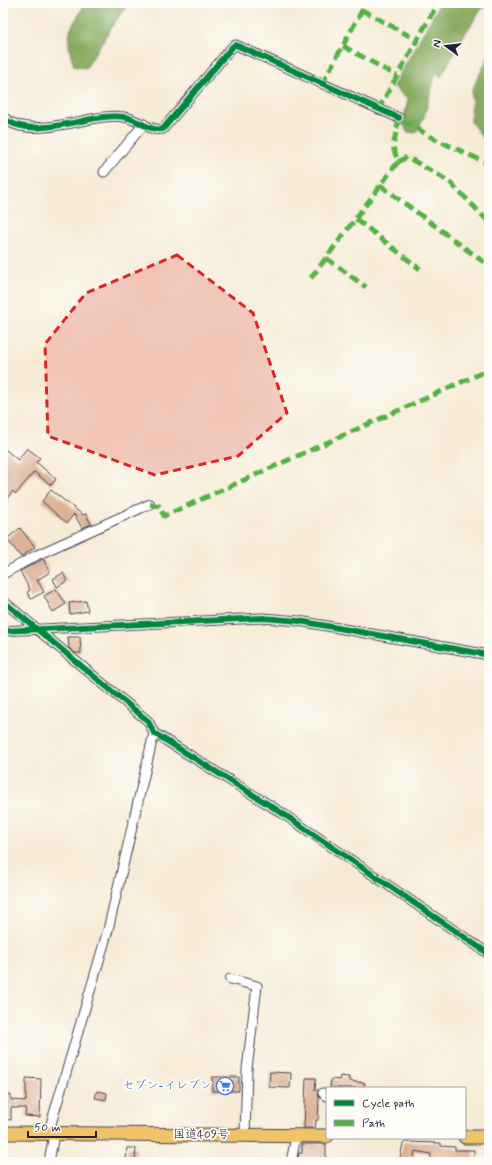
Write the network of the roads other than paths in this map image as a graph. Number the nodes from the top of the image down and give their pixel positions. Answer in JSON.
{"nodes":[{"id":1,"x":3,"y":116,"type":"edge"},
{"id":2,"x":399,"y":118,"type":"dead end"},
{"id":3,"x":144,"y":124,"type":"junction"},
{"id":4,"x":104,"y":172,"type":"dead end"},
{"id":5,"x":150,"y":504,"type":"dead end"},
{"id":6,"x":3,"y":574,"type":"edge"},
{"id":7,"x":3,"y":601,"type":"edge"},
{"id":8,"x":39,"y":630,"type":"junction"},
{"id":9,"x":3,"y":631,"type":"edge"},
{"id":10,"x":489,"y":654,"type":"edge"},
{"id":11,"x":154,"y":733,"type":"junction"},
{"id":12,"x":489,"y":954,"type":"edge"},
{"id":13,"x":230,"y":979,"type":"dead end"},
{"id":14,"x":3,"y":1133,"type":"edge"},
{"id":15,"x":51,"y":1134,"type":"junction"},
{"id":16,"x":245,"y":1135,"type":"junction"},
{"id":17,"x":296,"y":1136,"type":"junction"},
{"id":18,"x":326,"y":1136,"type":"edge"},
{"id":19,"x":466,"y":1137,"type":"edge"},
{"id":20,"x":489,"y":1137,"type":"edge"},
{"id":21,"x":49,"y":1162,"type":"edge"},
{"id":22,"x":291,"y":1162,"type":"edge"}],
"edges":[{"from":1,"to":3,"type":"street"},
{"from":2,"to":3,"type":"street"},
{"from":3,"to":4,"type":"street"},
{"from":5,"to":6,"type":"street"},
{"from":7,"to":8,"type":"street"},
{"from":8,"to":9,"type":"street"},
{"from":8,"to":10,"type":"street"},
{"from":8,"to":11,"type":"street"},
{"from":11,"to":12,"type":"street"},
{"from":11,"to":15,"type":"street"},
{"from":13,"to":16,"type":"street"},
{"from":14,"to":15,"type":"highway","name":"国道409号"},
{"from":15,"to":16,"type":"highway","name":"国道409号"},
{"from":15,"to":21,"type":"street"},
{"from":16,"to":17,"type":"highway","name":"国道409号"},
{"from":17,"to":18,"type":"highway","name":"国道409号"},
{"from":17,"to":22,"type":"street"},
{"from":19,"to":20,"type":"highway"}]}
